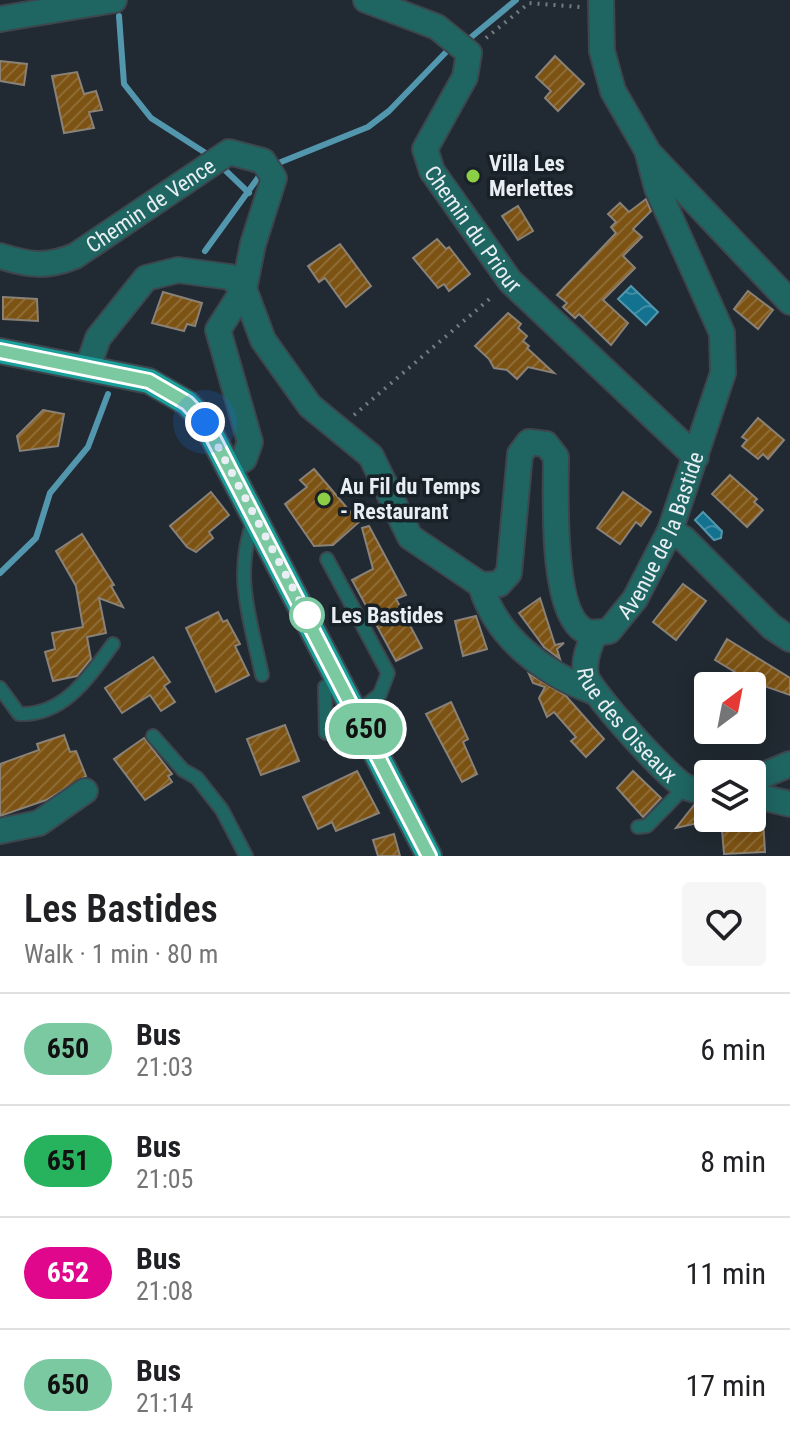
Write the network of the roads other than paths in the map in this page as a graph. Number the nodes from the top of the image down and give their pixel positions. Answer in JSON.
{"nodes":[{"id":1,"x":114,"y":0,"type":"edge"},
{"id":2,"x":366,"y":0,"type":"edge"},
{"id":3,"x":602,"y":1,"type":"edge"},
{"id":4,"x":0,"y":19,"type":"edge"},
{"id":5,"x":647,"y":150,"type":"junction"},
{"id":6,"x":0,"y":256,"type":"edge"},
{"id":7,"x":244,"y":289,"type":"junction"},
{"id":8,"x":790,"y":302,"type":"edge"},
{"id":9,"x":0,"y":351,"type":"edge"},
{"id":10,"x":88,"y":367,"type":"junction"},
{"id":11,"x":696,"y":457,"type":"junction"},
{"id":12,"x":229,"y":468,"type":"junction"},
{"id":13,"x":255,"y":518,"type":"junction"},
{"id":14,"x":670,"y":531,"type":"junction"},
{"id":15,"x":327,"y":559,"type":"dead end"},
{"id":16,"x":481,"y":585,"type":"junction"},
{"id":17,"x":595,"y":633,"type":"junction"},
{"id":18,"x":790,"y":639,"type":"edge"},
{"id":19,"x":113,"y":644,"type":"dead end"},
{"id":20,"x":262,"y":675,"type":"dead end"},
{"id":21,"x":339,"y":677,"type":"junction"},
{"id":22,"x":0,"y":688,"type":"edge"},
{"id":23,"x":592,"y":691,"type":"junction"},
{"id":24,"x":358,"y":712,"type":"junction"},
{"id":25,"x":326,"y":733,"type":"dead end"},
{"id":26,"x":153,"y":736,"type":"dead end"},
{"id":27,"x":790,"y":764,"type":"edge"},
{"id":28,"x":766,"y":774,"type":"edge"},
{"id":29,"x":694,"y":787,"type":"edge"},
{"id":30,"x":85,"y":791,"type":"dead end"},
{"id":31,"x":694,"y":791,"type":"edge"},
{"id":32,"x":766,"y":798,"type":"edge"},
{"id":33,"x":790,"y":804,"type":"edge"},
{"id":34,"x":638,"y":827,"type":"dead end"},
{"id":35,"x":0,"y":831,"type":"edge"},
{"id":36,"x":246,"y":856,"type":"edge"},
{"id":37,"x":429,"y":856,"type":"edge"}],
"edges":[{"from":1,"to":4,"type":"street"},
{"from":2,"to":11,"type":"street","name":"Chemin du Priour"},
{"from":3,"to":5,"type":"street","name":"Avenue de la Bastide"},
{"from":5,"to":8,"type":"street"},
{"from":5,"to":11,"type":"street","name":"Avenue de la Bastide"},
{"from":6,"to":7,"type":"street","name":"Chemin de Vence"},
{"from":7,"to":10,"type":"street"},
{"from":7,"to":12,"type":"street"},
{"from":7,"to":16,"type":"street"},
{"from":9,"to":10,"type":"main road"},
{"from":10,"to":12,"type":"main road"},
{"from":11,"to":14,"type":"street","name":"Avenue de la Bastide"},
{"from":12,"to":13,"type":"main road"},
{"from":13,"to":20,"type":"lane"},
{"from":13,"to":21,"type":"main road"},
{"from":14,"to":17,"type":"street","name":"Avenue de la Bastide"},
{"from":14,"to":18,"type":"street"},
{"from":15,"to":24,"type":"lane"},
{"from":16,"to":17,"type":"street","name":"Avenue de la Bastide"},
{"from":16,"to":23,"type":"street"},
{"from":17,"to":23,"type":"street","name":"Rue des Oiseaux"},
{"from":19,"to":22,"type":"lane"},
{"from":21,"to":24,"type":"main road"},
{"from":21,"to":25,"type":"lane"},
{"from":23,"to":29,"type":"street","name":"Rue des Oiseaux"},
{"from":24,"to":37,"type":"main road"},
{"from":26,"to":36,"type":"lane"},
{"from":27,"to":28,"type":"street"},
{"from":30,"to":35,"type":"street"},
{"from":31,"to":34,"type":"lane"},
{"from":32,"to":33,"type":"street"}]}
